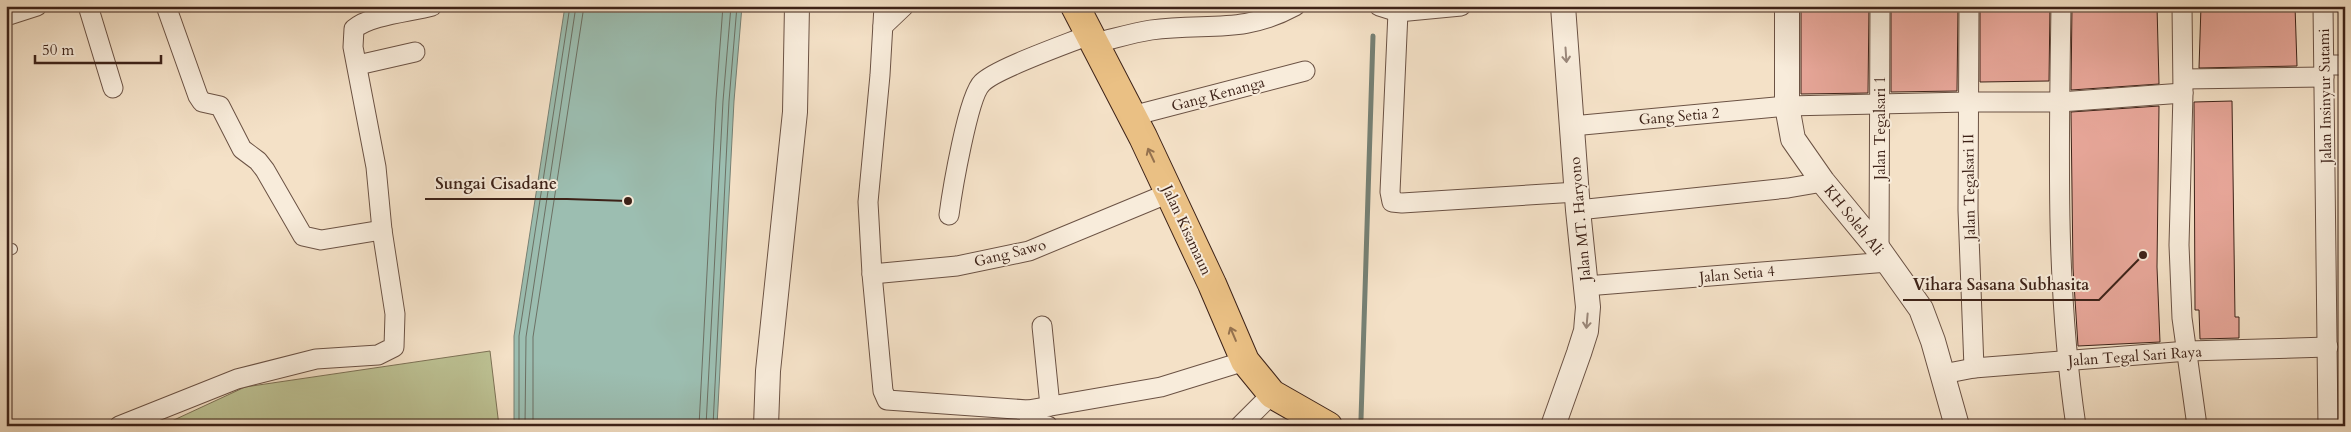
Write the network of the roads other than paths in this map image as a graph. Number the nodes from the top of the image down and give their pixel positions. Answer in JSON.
{"nodes":[{"id":1,"x":37,"y":6,"type":"edge"},
{"id":2,"x":88,"y":6,"type":"edge"},
{"id":3,"x":166,"y":6,"type":"edge"},
{"id":4,"x":432,"y":6,"type":"edge"},
{"id":5,"x":798,"y":6,"type":"edge"},
{"id":6,"x":884,"y":6,"type":"edge"},
{"id":7,"x":904,"y":6,"type":"edge"},
{"id":8,"x":1075,"y":6,"type":"edge"},
{"id":9,"x":1294,"y":6,"type":"edge"},
{"id":10,"x":1379,"y":6,"type":"edge"},
{"id":11,"x":1461,"y":6,"type":"edge"},
{"id":12,"x":1563,"y":6,"type":"edge"},
{"id":13,"x":1787,"y":6,"type":"edge"},
{"id":14,"x":1880,"y":6,"type":"edge"},
{"id":15,"x":1969,"y":6,"type":"edge"},
{"id":16,"x":2061,"y":6,"type":"edge"},
{"id":17,"x":2182,"y":6,"type":"edge"},
{"id":18,"x":2323,"y":6,"type":"edge"},
{"id":19,"x":1398,"y":12,"type":"junction"},
{"id":20,"x":6,"y":16,"type":"edge"},
{"id":21,"x":883,"y":26,"type":"junction"},
{"id":22,"x":1092,"y":39,"type":"junction"},
{"id":23,"x":415,"y":52,"type":"dead end"},
{"id":24,"x":358,"y":65,"type":"junction"},
{"id":25,"x":2345,"y":65,"type":"edge"},
{"id":26,"x":1305,"y":71,"type":"dead end"},
{"id":27,"x":2324,"y":71,"type":"junction"},
{"id":28,"x":2184,"y":86,"type":"junction"},
{"id":29,"x":112,"y":88,"type":"dead end"},
{"id":30,"x":1968,"y":102,"type":"junction"},
{"id":31,"x":2060,"y":102,"type":"junction"},
{"id":32,"x":1881,"y":104,"type":"junction"},
{"id":33,"x":1787,"y":106,"type":"junction"},
{"id":34,"x":1132,"y":116,"type":"junction"},
{"id":35,"x":1572,"y":126,"type":"junction"},
{"id":36,"x":1823,"y":182,"type":"junction"},
{"id":37,"x":1169,"y":193,"type":"junction"},
{"id":38,"x":1577,"y":201,"type":"junction"},
{"id":39,"x":949,"y":215,"type":"dead end"},
{"id":40,"x":382,"y":230,"type":"junction"},
{"id":41,"x":1883,"y":256,"type":"junction"},
{"id":42,"x":872,"y":274,"type":"junction"},
{"id":43,"x":1586,"y":286,"type":"junction"},
{"id":44,"x":1042,"y":326,"type":"dead end"},
{"id":45,"x":2328,"y":347,"type":"junction"},
{"id":46,"x":2188,"y":351,"type":"junction"},
{"id":47,"x":1245,"y":361,"type":"junction"},
{"id":48,"x":2067,"y":361,"type":"junction"},
{"id":49,"x":1974,"y":368,"type":"junction"},
{"id":50,"x":1943,"y":374,"type":"junction"},
{"id":51,"x":1272,"y":394,"type":"junction"},
{"id":52,"x":1050,"y":406,"type":"junction"},
{"id":53,"x":1024,"y":419,"type":"edge"},
{"id":54,"x":1310,"y":421,"type":"edge"},
{"id":55,"x":119,"y":426,"type":"edge"},
{"id":56,"x":766,"y":426,"type":"edge"},
{"id":57,"x":1048,"y":426,"type":"edge"},
{"id":58,"x":1240,"y":426,"type":"edge"},
{"id":59,"x":1553,"y":426,"type":"edge"},
{"id":60,"x":1957,"y":426,"type":"edge"},
{"id":61,"x":2076,"y":426,"type":"edge"},
{"id":62,"x":2197,"y":426,"type":"edge"},
{"id":63,"x":2328,"y":426,"type":"edge"}],
"edges":[{"from":1,"to":20,"type":"street"},
{"from":2,"to":29,"type":"street"},
{"from":3,"to":40,"type":"street"},
{"from":4,"to":24,"type":"street"},
{"from":5,"to":56,"type":"street"},
{"from":6,"to":21,"type":"street"},
{"from":7,"to":21,"type":"street"},
{"from":8,"to":22,"type":"main road","name":"Jalan Kisamaun"},
{"from":9,"to":22,"type":"street"},
{"from":10,"to":19,"type":"street"},
{"from":11,"to":19,"type":"street"},
{"from":12,"to":35,"type":"street","name":"Jalan MT. Haryono","one_way":true},
{"from":13,"to":33,"type":"street","name":"KH Soleh Ali"},
{"from":14,"to":32,"type":"street","name":"Jalan Tegalsari 1"},
{"from":15,"to":30,"type":"street","name":"Jalan Tegalsari II"},
{"from":16,"to":31,"type":"street"},
{"from":17,"to":28,"type":"street"},
{"from":18,"to":27,"type":"street","name":"Jalan Insinyur Sutami"},
{"from":19,"to":38,"type":"street"},
{"from":21,"to":42,"type":"street"},
{"from":22,"to":34,"type":"main road","name":"Jalan Kisamaun"},
{"from":22,"to":39,"type":"street"},
{"from":23,"to":24,"type":"street"},
{"from":24,"to":40,"type":"street"},
{"from":25,"to":27,"type":"street","name":"Gang Setia 2"},
{"from":26,"to":34,"type":"street","name":"Gang Kenanga"},
{"from":27,"to":28,"type":"street","name":"Gang Setia 2"},
{"from":27,"to":45,"type":"street","name":"Jalan Insinyur Sutami"},
{"from":28,"to":31,"type":"street","name":"Gang Setia 2"},
{"from":28,"to":46,"type":"street"},
{"from":30,"to":31,"type":"street","name":"Gang Setia 2"},
{"from":30,"to":32,"type":"street","name":"Gang Setia 2"},
{"from":30,"to":49,"type":"street","name":"Jalan Tegalsari II"},
{"from":31,"to":48,"type":"street"},
{"from":32,"to":33,"type":"street","name":"Gang Setia 2"},
{"from":32,"to":41,"type":"street","name":"Jalan Tegalsari 1"},
{"from":33,"to":35,"type":"street","name":"Gang Setia 2"},
{"from":33,"to":36,"type":"street","name":"KH Soleh Ali"},
{"from":37,"to":34,"type":"main road","name":"Jalan Kisamaun","one_way":true},
{"from":35,"to":38,"type":"street","name":"Jalan MT. Haryono"},
{"from":36,"to":38,"type":"street"},
{"from":36,"to":41,"type":"street","name":"KH Soleh Ali"},
{"from":37,"to":42,"type":"street","name":"Gang Sawo"},
{"from":47,"to":37,"type":"main road","name":"Jalan Kisamaun","one_way":true},
{"from":38,"to":43,"type":"street","name":"Jalan MT. Haryono"},
{"from":40,"to":55,"type":"street"},
{"from":41,"to":43,"type":"street","name":"Jalan Setia 4"},
{"from":41,"to":50,"type":"street","name":"KH Soleh Ali"},
{"from":42,"to":53,"type":"street"},
{"from":43,"to":59,"type":"street","name":"Jalan MT. Haryono","one_way":true},
{"from":44,"to":52,"type":"street"},
{"from":45,"to":46,"type":"street","name":"Jalan Tegal Sari Raya"},
{"from":45,"to":63,"type":"street","name":"Jalan Insinyur Sutami"},
{"from":46,"to":48,"type":"street","name":"Jalan Tegal Sari Raya"},
{"from":46,"to":62,"type":"street"},
{"from":47,"to":51,"type":"main road","name":"Jalan Kisamaun"},
{"from":47,"to":52,"type":"street"},
{"from":48,"to":49,"type":"street","name":"Jalan Tegal Sari Raya"},
{"from":48,"to":61,"type":"street"},
{"from":49,"to":50,"type":"street","name":"Jalan Tegal Sari Raya"},
{"from":50,"to":60,"type":"street","name":"KH Soleh Ali"},
{"from":51,"to":54,"type":"main road","name":"Jalan Kisamaun"},
{"from":51,"to":58,"type":"street"},
{"from":52,"to":53,"type":"street"},
{"from":53,"to":57,"type":"street"}]}
